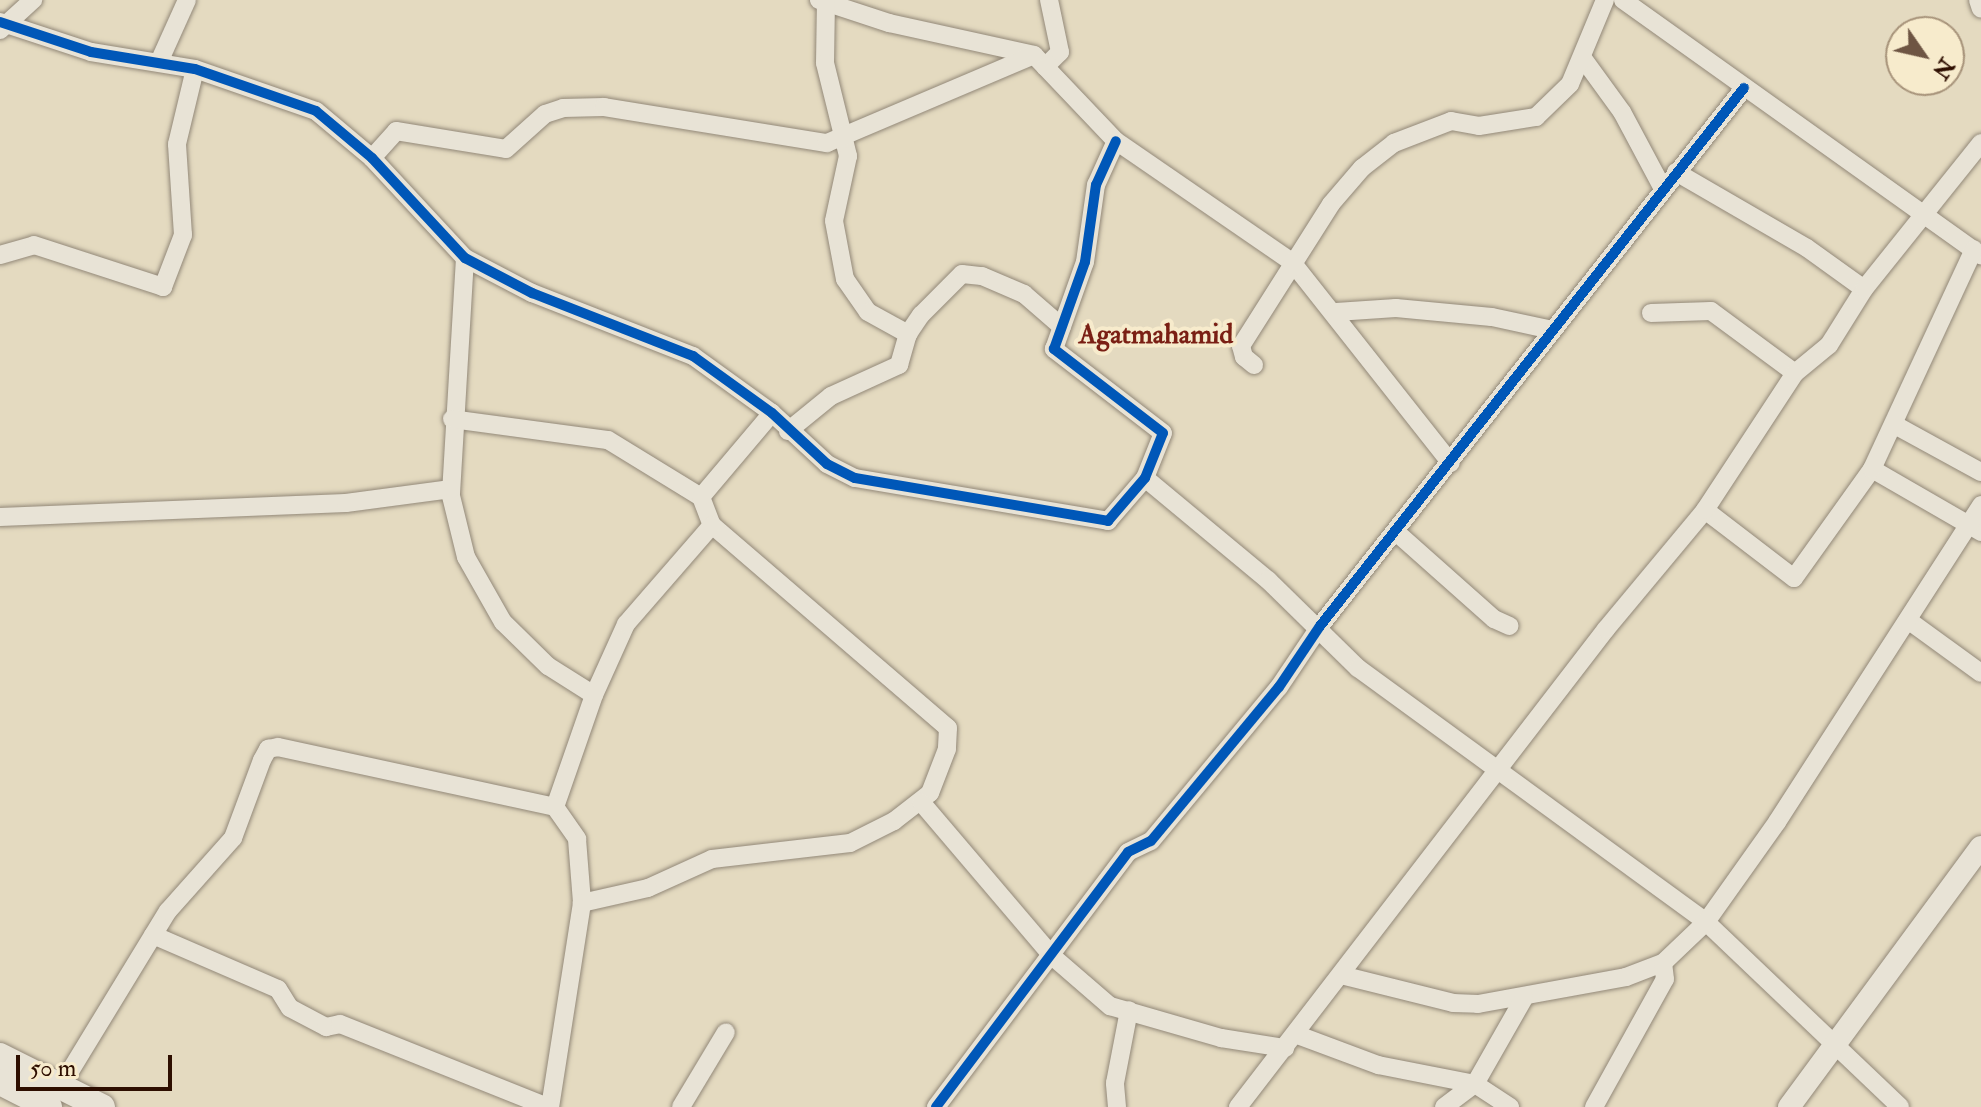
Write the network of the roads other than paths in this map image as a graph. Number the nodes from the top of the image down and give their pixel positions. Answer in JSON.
{"nodes":[{"id":1,"x":33,"y":0,"type":"edge"},
{"id":2,"x":187,"y":0,"type":"edge"},
{"id":3,"x":1049,"y":0,"type":"edge"},
{"id":4,"x":1605,"y":0,"type":"edge"},
{"id":5,"x":1623,"y":0,"type":"edge"},
{"id":6,"x":1978,"y":0,"type":"edge"},
{"id":7,"x":824,"y":1,"type":"edge"},
{"id":8,"x":1981,"y":9,"type":"edge"},
{"id":9,"x":2,"y":25,"type":"edge"},
{"id":10,"x":1582,"y":57,"type":"junction"},
{"id":11,"x":1039,"y":61,"type":"junction"},
{"id":12,"x":159,"y":62,"type":"junction"},
{"id":13,"x":195,"y":69,"type":"junction"},
{"id":14,"x":1744,"y":88,"type":"junction"},
{"id":15,"x":846,"y":137,"type":"junction"},
{"id":16,"x":1116,"y":141,"type":"junction"},
{"id":17,"x":1981,"y":143,"type":"edge"},
{"id":18,"x":372,"y":158,"type":"junction"},
{"id":19,"x":1676,"y":172,"type":"junction"},
{"id":20,"x":1662,"y":187,"type":"junction"},
{"id":21,"x":1927,"y":215,"type":"junction"},
{"id":22,"x":1977,"y":252,"type":"edge"},
{"id":23,"x":0,"y":255,"type":"edge"},
{"id":24,"x":465,"y":258,"type":"junction"},
{"id":25,"x":1292,"y":262,"type":"junction"},
{"id":26,"x":1864,"y":289,"type":"junction"},
{"id":27,"x":1336,"y":312,"type":"junction"},
{"id":28,"x":1651,"y":313,"type":"dead end"},
{"id":29,"x":1062,"y":327,"type":"junction"},
{"id":30,"x":1552,"y":330,"type":"junction"},
{"id":31,"x":908,"y":334,"type":"junction"},
{"id":32,"x":1254,"y":365,"type":"dead end"},
{"id":33,"x":1795,"y":373,"type":"junction"},
{"id":34,"x":772,"y":413,"type":"junction"},
{"id":35,"x":452,"y":419,"type":"junction"},
{"id":36,"x":1895,"y":425,"type":"junction"},
{"id":37,"x":788,"y":431,"type":"junction"},
{"id":38,"x":1451,"y":463,"type":"junction"},
{"id":39,"x":1872,"y":469,"type":"junction"},
{"id":40,"x":1981,"y":472,"type":"edge"},
{"id":41,"x":1145,"y":478,"type":"junction"},
{"id":42,"x":451,"y":489,"type":"junction"},
{"id":43,"x":701,"y":497,"type":"junction"},
{"id":44,"x":1981,"y":505,"type":"edge"},
{"id":45,"x":1705,"y":510,"type":"junction"},
{"id":46,"x":2,"y":515,"type":"edge"},
{"id":47,"x":712,"y":525,"type":"junction"},
{"id":48,"x":1974,"y":528,"type":"edge"},
{"id":49,"x":1396,"y":532,"type":"junction"},
{"id":50,"x":1908,"y":620,"type":"junction"},
{"id":51,"x":1320,"y":626,"type":"junction"},
{"id":52,"x":1510,"y":626,"type":"dead end"},
{"id":53,"x":1981,"y":673,"type":"edge"},
{"id":54,"x":594,"y":695,"type":"junction"},
{"id":55,"x":1500,"y":769,"type":"junction"},
{"id":56,"x":921,"y":802,"type":"junction"},
{"id":57,"x":555,"y":807,"type":"junction"},
{"id":58,"x":1979,"y":853,"type":"edge"},
{"id":59,"x":582,"y":903,"type":"junction"},
{"id":60,"x":1706,"y":922,"type":"junction"},
{"id":61,"x":153,"y":935,"type":"junction"},
{"id":62,"x":1052,"y":956,"type":"junction"},
{"id":63,"x":1663,"y":963,"type":"junction"},
{"id":64,"x":1341,"y":975,"type":"junction"},
{"id":65,"x":1524,"y":998,"type":"junction"},
{"id":66,"x":1129,"y":1010,"type":"junction"},
{"id":67,"x":726,"y":1032,"type":"dead end"},
{"id":68,"x":1290,"y":1041,"type":"junction"},
{"id":69,"x":1837,"y":1043,"type":"junction"},
{"id":70,"x":0,"y":1056,"type":"edge"},
{"id":71,"x":0,"y":1082,"type":"edge"},
{"id":72,"x":1475,"y":1084,"type":"junction"},
{"id":73,"x":55,"y":1096,"type":"edge"},
{"id":74,"x":102,"y":1107,"type":"edge"},
{"id":75,"x":548,"y":1107,"type":"edge"},
{"id":76,"x":681,"y":1107,"type":"edge"},
{"id":77,"x":936,"y":1107,"type":"edge"},
{"id":78,"x":1117,"y":1107,"type":"edge"},
{"id":79,"x":1238,"y":1107,"type":"edge"},
{"id":80,"x":1444,"y":1107,"type":"edge"},
{"id":81,"x":1510,"y":1107,"type":"edge"},
{"id":82,"x":1594,"y":1107,"type":"edge"},
{"id":83,"x":1789,"y":1107,"type":"edge"},
{"id":84,"x":1900,"y":1107,"type":"edge"}],
"edges":[{"from":1,"to":9,"type":"street"},
{"from":2,"to":12,"type":"street"},
{"from":3,"to":11,"type":"street"},
{"from":4,"to":10,"type":"street"},
{"from":5,"to":14,"type":"street"},
{"from":6,"to":8,"type":"street"},
{"from":7,"to":11,"type":"street"},
{"from":7,"to":15,"type":"street"},
{"from":9,"to":12,"type":"street"},
{"from":10,"to":20,"type":"street"},
{"from":10,"to":25,"type":"street"},
{"from":11,"to":15,"type":"street"},
{"from":11,"to":16,"type":"street"},
{"from":12,"to":13,"type":"street"},
{"from":13,"to":18,"type":"street"},
{"from":13,"to":23,"type":"street"},
{"from":14,"to":19,"type":"street"},
{"from":14,"to":21,"type":"street"},
{"from":15,"to":18,"type":"street"},
{"from":15,"to":31,"type":"street"},
{"from":16,"to":25,"type":"street"},
{"from":16,"to":29,"type":"street"},
{"from":17,"to":21,"type":"street"},
{"from":18,"to":24,"type":"street"},
{"from":19,"to":20,"type":"street"},
{"from":19,"to":26,"type":"street"},
{"from":20,"to":30,"type":"street"},
{"from":21,"to":22,"type":"street"},
{"from":21,"to":26,"type":"street"},
{"from":22,"to":36,"type":"street"},
{"from":24,"to":34,"type":"street"},
{"from":24,"to":35,"type":"street"},
{"from":25,"to":27,"type":"street"},
{"from":25,"to":32,"type":"street"},
{"from":26,"to":33,"type":"street"},
{"from":27,"to":30,"type":"street"},
{"from":27,"to":38,"type":"street"},
{"from":28,"to":33,"type":"street"},
{"from":29,"to":31,"type":"street"},
{"from":29,"to":41,"type":"street"},
{"from":30,"to":38,"type":"street"},
{"from":31,"to":37,"type":"street"},
{"from":33,"to":45,"type":"street"},
{"from":34,"to":37,"type":"street"},
{"from":34,"to":43,"type":"street"},
{"from":35,"to":42,"type":"street"},
{"from":35,"to":43,"type":"street"},
{"from":36,"to":39,"type":"street"},
{"from":36,"to":40,"type":"street"},
{"from":37,"to":41,"type":"street"},
{"from":38,"to":49,"type":"street"},
{"from":39,"to":45,"type":"street"},
{"from":39,"to":48,"type":"street"},
{"from":41,"to":51,"type":"street"},
{"from":42,"to":46,"type":"street"},
{"from":42,"to":54,"type":"street"},
{"from":43,"to":47,"type":"street"},
{"from":44,"to":48,"type":"street"},
{"from":45,"to":55,"type":"street"},
{"from":47,"to":54,"type":"street"},
{"from":47,"to":56,"type":"street"},
{"from":48,"to":50,"type":"street"},
{"from":49,"to":51,"type":"street"},
{"from":49,"to":52,"type":"street"},
{"from":50,"to":53,"type":"street"},
{"from":50,"to":60,"type":"street"},
{"from":51,"to":55,"type":"street"},
{"from":51,"to":62,"type":"street"},
{"from":54,"to":57,"type":"street"},
{"from":55,"to":60,"type":"street"},
{"from":55,"to":64,"type":"street"},
{"from":56,"to":59,"type":"street"},
{"from":56,"to":62,"type":"street"},
{"from":57,"to":59,"type":"street"},
{"from":57,"to":61,"type":"street"},
{"from":58,"to":69,"type":"street"},
{"from":59,"to":75,"type":"street"},
{"from":60,"to":63,"type":"street"},
{"from":60,"to":69,"type":"street"},
{"from":61,"to":73,"type":"street"},
{"from":61,"to":75,"type":"street"},
{"from":62,"to":66,"type":"street"},
{"from":62,"to":77,"type":"street"},
{"from":63,"to":65,"type":"street"},
{"from":63,"to":82,"type":"street"},
{"from":64,"to":65,"type":"street"},
{"from":64,"to":68,"type":"street"},
{"from":65,"to":72,"type":"street"},
{"from":66,"to":68,"type":"street"},
{"from":66,"to":78,"type":"street"},
{"from":67,"to":76,"type":"street"},
{"from":68,"to":72,"type":"street"},
{"from":68,"to":79,"type":"street"},
{"from":69,"to":83,"type":"street"},
{"from":69,"to":84,"type":"street"},
{"from":70,"to":73,"type":"main road"},
{"from":71,"to":73,"type":"main road"},
{"from":72,"to":80,"type":"street"},
{"from":72,"to":81,"type":"street"},
{"from":73,"to":74,"type":"main road"}]}
